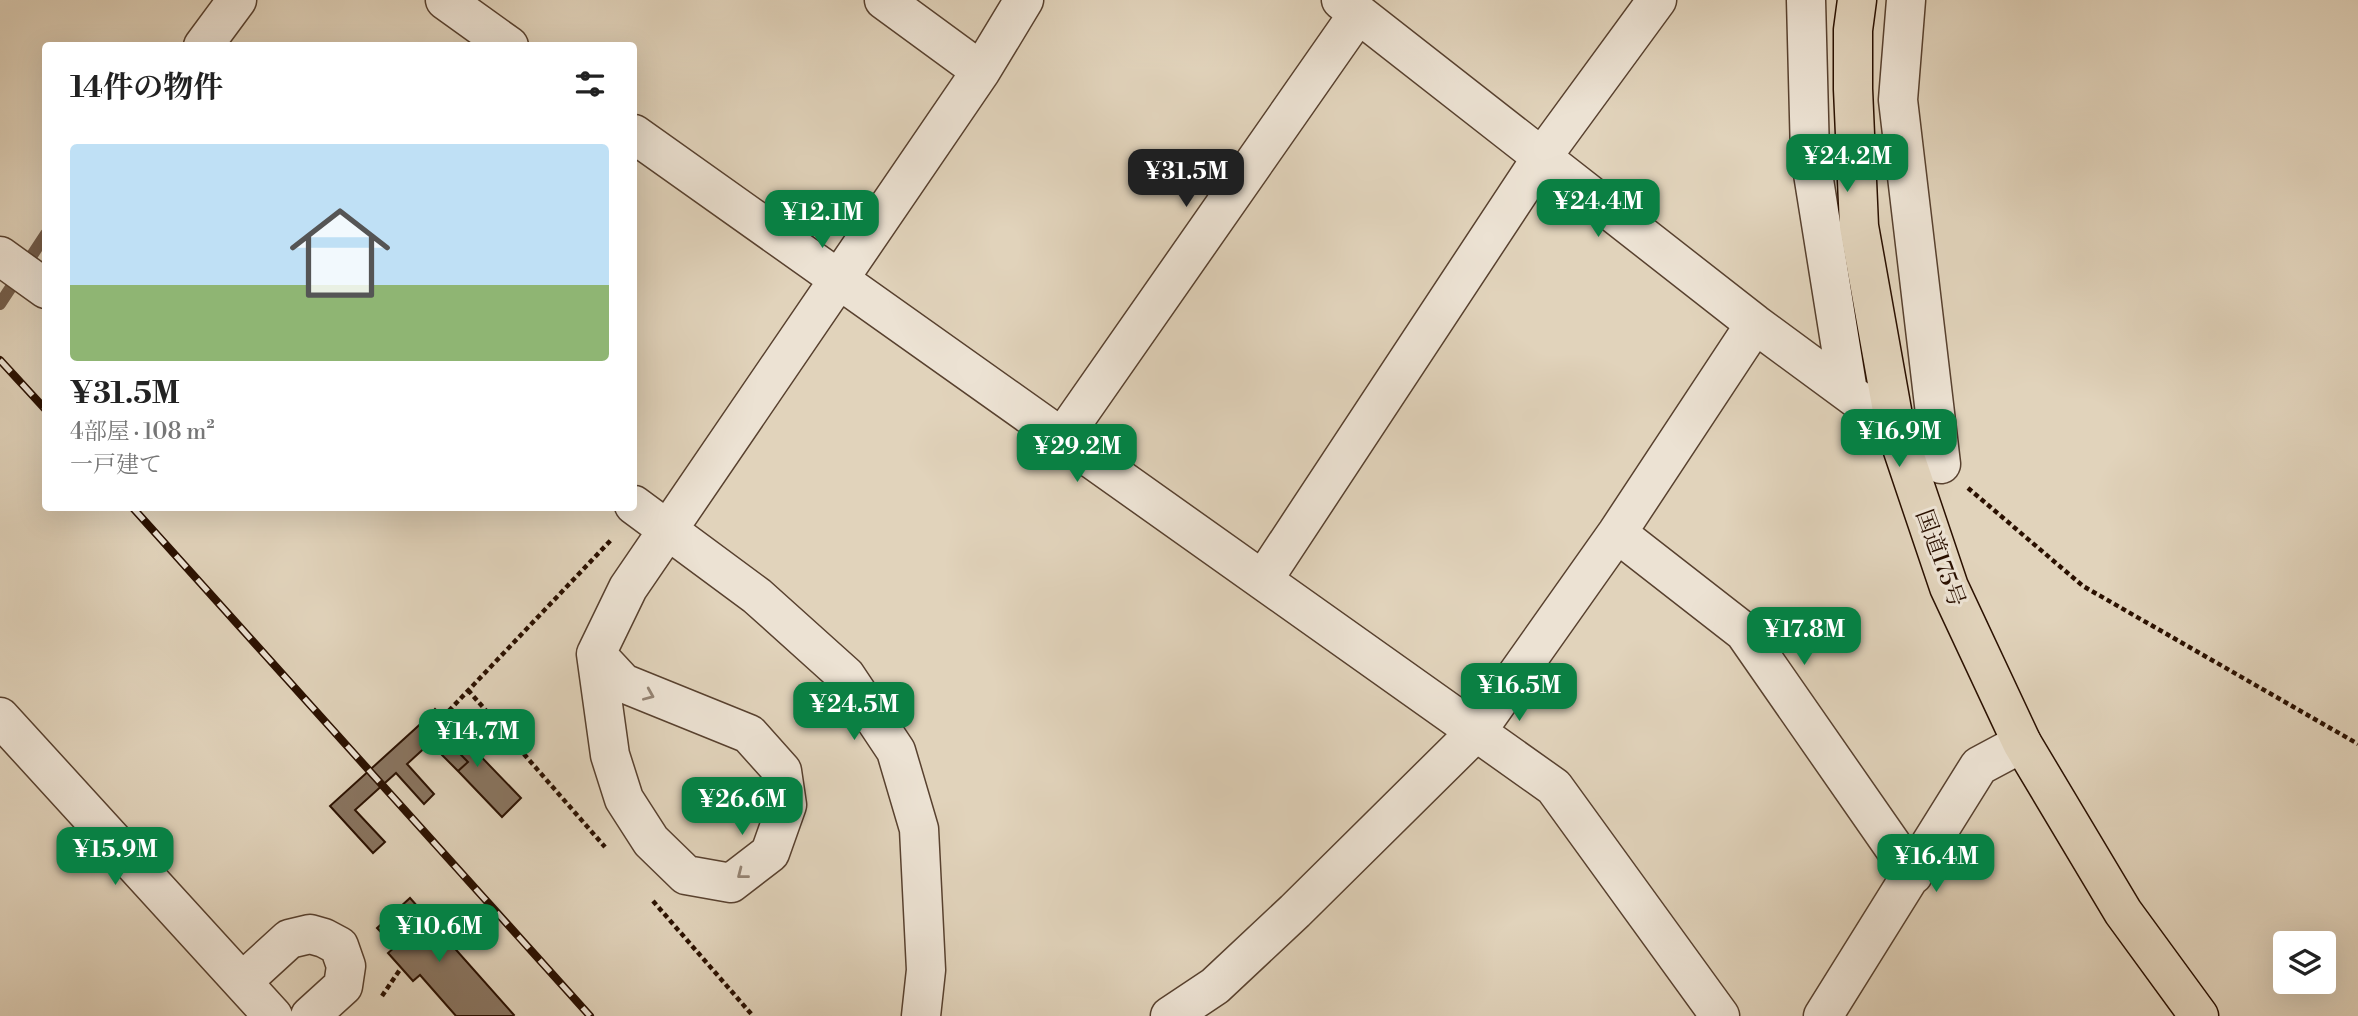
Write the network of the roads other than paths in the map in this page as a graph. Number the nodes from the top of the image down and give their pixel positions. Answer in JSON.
{"nodes":[{"id":1,"x":237,"y":0,"type":"edge"},
{"id":2,"x":445,"y":0,"type":"edge"},
{"id":3,"x":884,"y":0,"type":"edge"},
{"id":4,"x":1024,"y":0,"type":"edge"},
{"id":5,"x":1657,"y":0,"type":"edge"},
{"id":6,"x":1805,"y":0,"type":"edge"},
{"id":7,"x":1857,"y":0,"type":"edge"},
{"id":8,"x":1906,"y":0,"type":"edge"},
{"id":9,"x":1349,"y":7,"type":"edge"},
{"id":10,"x":206,"y":42,"type":"edge"},
{"id":11,"x":503,"y":42,"type":"edge"},
{"id":12,"x":981,"y":71,"type":"junction"},
{"id":13,"x":637,"y":136,"type":"edge"},
{"id":14,"x":1542,"y":157,"type":"junction"},
{"id":15,"x":0,"y":256,"type":"edge"},
{"id":16,"x":838,"y":279,"type":"junction"},
{"id":17,"x":42,"y":286,"type":"edge"},
{"id":18,"x":1755,"y":324,"type":"junction"},
{"id":19,"x":1848,"y":392,"type":"junction"},
{"id":20,"x":1895,"y":427,"type":"junction"},
{"id":21,"x":1062,"y":438,"type":"junction"},
{"id":22,"x":647,"y":515,"type":"edge"},
{"id":23,"x":1617,"y":533,"type":"junction"},
{"id":24,"x":1263,"y":580,"type":"junction"},
{"id":25,"x":596,"y":654,"type":"junction"},
{"id":26,"x":0,"y":717,"type":"edge"},
{"id":27,"x":1477,"y":732,"type":"junction"},
{"id":28,"x":2022,"y":743,"type":"junction"},
{"id":29,"x":1913,"y":875,"type":"junction"},
{"id":30,"x":242,"y":982,"type":"junction"},
{"id":31,"x":273,"y":1016,"type":"edge"},
{"id":32,"x":310,"y":1016,"type":"edge"},
{"id":33,"x":921,"y":1016,"type":"edge"},
{"id":34,"x":1170,"y":1016,"type":"edge"},
{"id":35,"x":1720,"y":1016,"type":"edge"},
{"id":36,"x":1824,"y":1016,"type":"edge"},
{"id":37,"x":2199,"y":1016,"type":"edge"}],
"edges":[{"from":1,"to":10,"type":"street"},
{"from":2,"to":11,"type":"street"},
{"from":3,"to":12,"type":"street"},
{"from":4,"to":12,"type":"street"},
{"from":5,"to":14,"type":"street"},
{"from":6,"to":19,"type":"street"},
{"from":7,"to":20,"type":"highway","name":"国道175号"},
{"from":8,"to":20,"type":"street"},
{"from":9,"to":14,"type":"street"},
{"from":9,"to":21,"type":"street"},
{"from":12,"to":16,"type":"street"},
{"from":13,"to":16,"type":"street"},
{"from":14,"to":18,"type":"street"},
{"from":14,"to":24,"type":"street"},
{"from":15,"to":17,"type":"street"},
{"from":16,"to":21,"type":"street"},
{"from":16,"to":22,"type":"street"},
{"from":18,"to":19,"type":"street"},
{"from":18,"to":23,"type":"street"},
{"from":19,"to":20,"type":"street"},
{"from":20,"to":28,"type":"highway","name":"国道175号"},
{"from":21,"to":24,"type":"street"},
{"from":22,"to":25,"type":"street"},
{"from":22,"to":33,"type":"street"},
{"from":23,"to":27,"type":"street"},
{"from":23,"to":29,"type":"street"},
{"from":24,"to":27,"type":"street"},
{"from":25,"to":25,"type":"street","one_way":true},
{"from":26,"to":30,"type":"street"},
{"from":27,"to":34,"type":"street"},
{"from":27,"to":35,"type":"street"},
{"from":28,"to":29,"type":"street"},
{"from":28,"to":37,"type":"highway","name":"国道175号"},
{"from":29,"to":36,"type":"street"},
{"from":30,"to":31,"type":"street"},
{"from":30,"to":32,"type":"street"}]}
